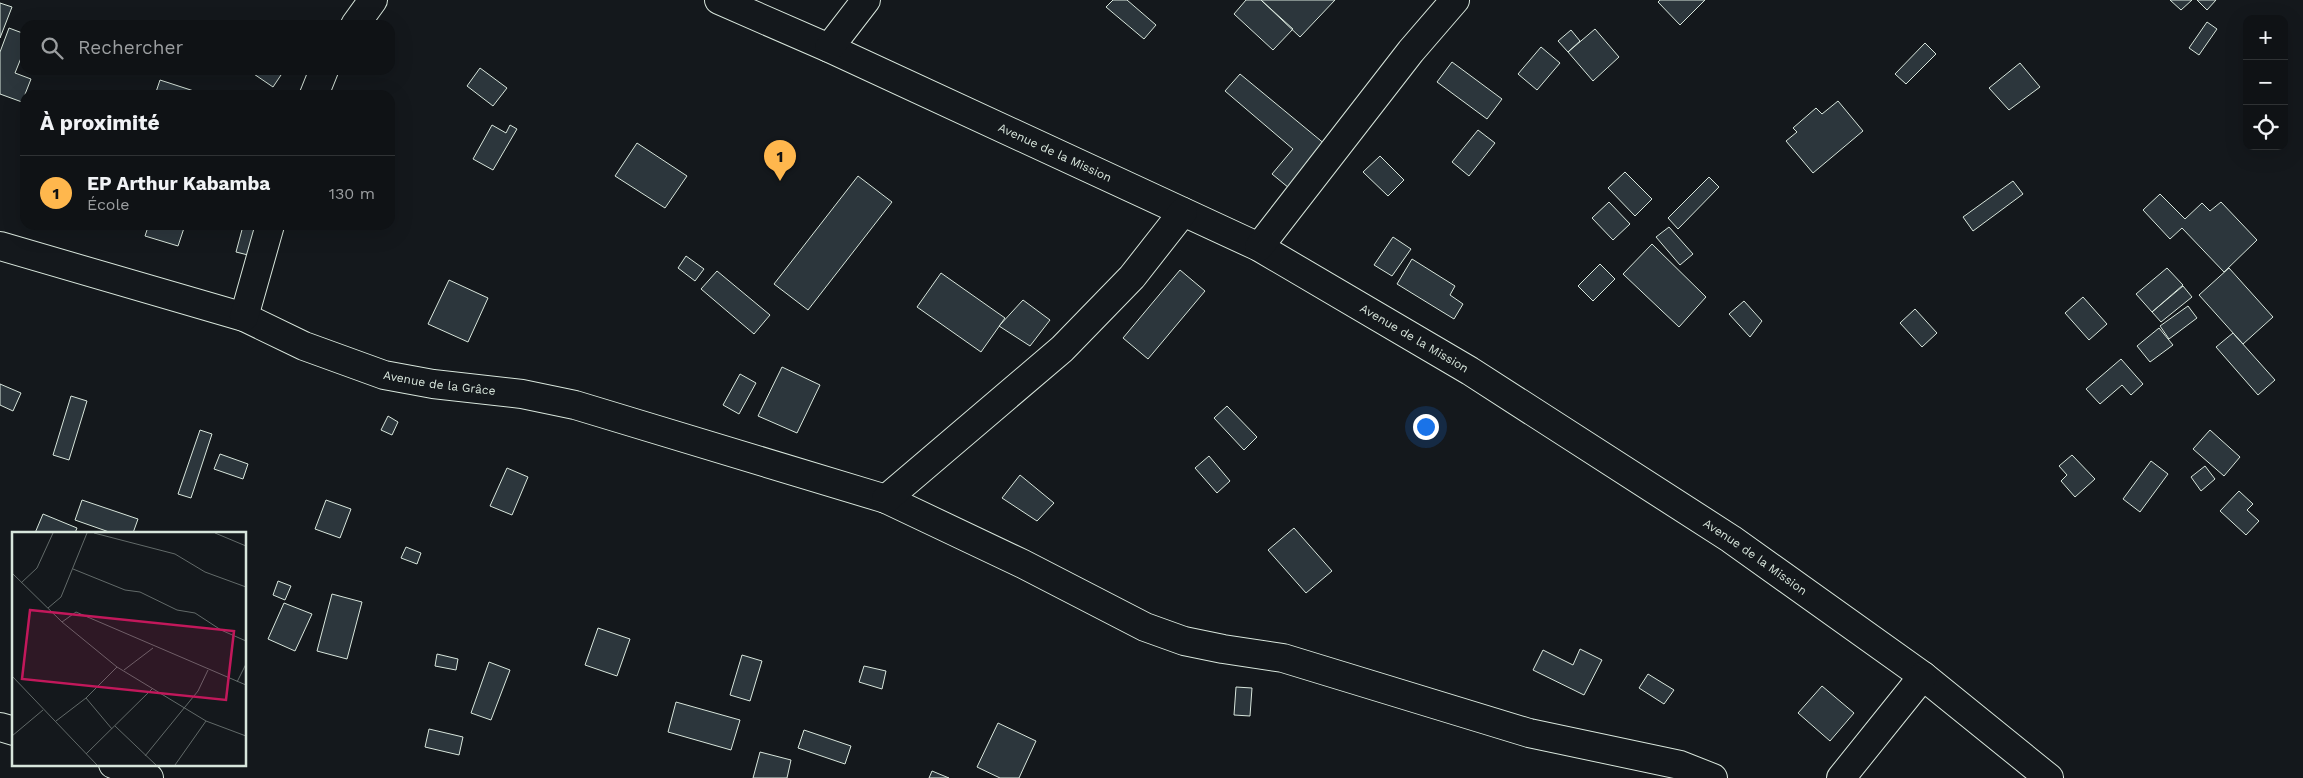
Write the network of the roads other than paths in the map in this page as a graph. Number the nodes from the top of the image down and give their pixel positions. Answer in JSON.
{"nodes":[{"id":1,"x":372,"y":0,"type":"edge"},
{"id":2,"x":719,"y":0,"type":"edge"},
{"id":3,"x":866,"y":0,"type":"edge"},
{"id":4,"x":1454,"y":0,"type":"edge"},
{"id":5,"x":358,"y":20,"type":"edge"},
{"id":6,"x":829,"y":48,"type":"junction"},
{"id":7,"x":322,"y":75,"type":"edge"},
{"id":8,"x":316,"y":90,"type":"edge"},
{"id":9,"x":1183,"y":212,"type":"junction"},
{"id":10,"x":269,"y":230,"type":"edge"},
{"id":11,"x":0,"y":246,"type":"edge"},
{"id":12,"x":1259,"y":247,"type":"junction"},
{"id":13,"x":244,"y":318,"type":"junction"},
{"id":14,"x":886,"y":499,"type":"junction"},
{"id":15,"x":1923,"y":676,"type":"junction"},
{"id":16,"x":0,"y":727,"type":"edge"},
{"id":17,"x":12,"y":731,"type":"edge"},
{"id":18,"x":118,"y":766,"type":"edge"},
{"id":19,"x":149,"y":778,"type":"edge"},
{"id":20,"x":1713,"y":778,"type":"edge"},
{"id":21,"x":1841,"y":778,"type":"edge"},
{"id":22,"x":2048,"y":778,"type":"edge"}],
"edges":[{"from":1,"to":5,"type":"street"},
{"from":2,"to":6,"type":"street","name":"Avenue de la Mission"},
{"from":3,"to":6,"type":"street"},
{"from":4,"to":12,"type":"street"},
{"from":6,"to":9,"type":"street","name":"Avenue de la Mission"},
{"from":7,"to":8,"type":"street"},
{"from":9,"to":12,"type":"street","name":"Avenue de la Mission"},
{"from":9,"to":14,"type":"street"},
{"from":10,"to":13,"type":"street"},
{"from":11,"to":13,"type":"street","name":"Avenue de la Grâce"},
{"from":12,"to":15,"type":"street","name":"Avenue de la Mission"},
{"from":13,"to":14,"type":"street","name":"Avenue de la Grâce"},
{"from":14,"to":20,"type":"street","name":"Avenue de la Grâce"},
{"from":15,"to":21,"type":"street"},
{"from":15,"to":22,"type":"street","name":"Avenue de la Mission"},
{"from":16,"to":17,"type":"street"},
{"from":18,"to":19,"type":"street"}]}
